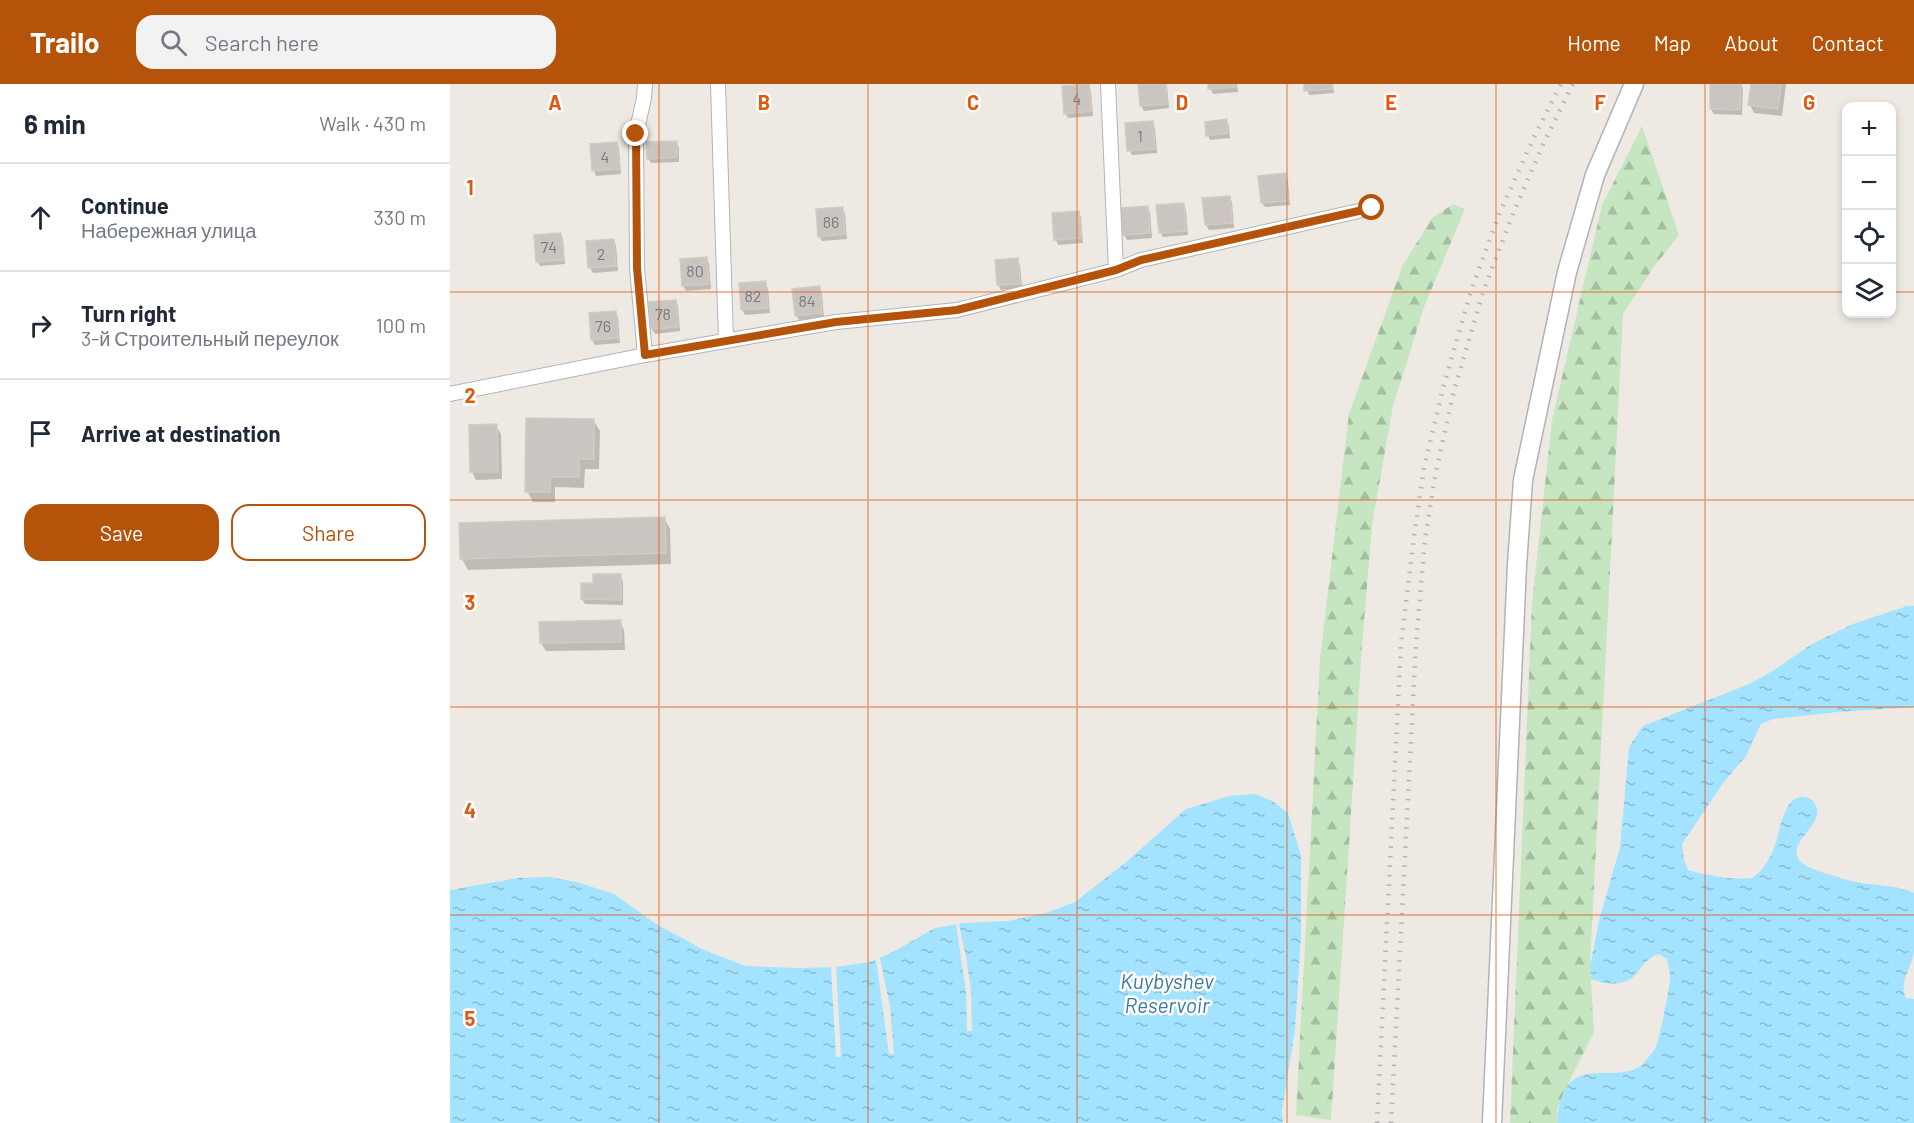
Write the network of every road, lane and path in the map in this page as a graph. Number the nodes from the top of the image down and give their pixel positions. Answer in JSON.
{"nodes":[{"id":1,"x":645,"y":84,"type":"edge"},
{"id":2,"x":718,"y":84,"type":"edge"},
{"id":3,"x":1108,"y":84,"type":"edge"},
{"id":4,"x":1634,"y":84,"type":"edge"},
{"id":5,"x":1372,"y":208,"type":"dead end"},
{"id":6,"x":1116,"y":270,"type":"junction"},
{"id":7,"x":726,"y":341,"type":"junction"},
{"id":8,"x":645,"y":355,"type":"junction"},
{"id":9,"x":450,"y":394,"type":"edge"},
{"id":10,"x":1492,"y":1123,"type":"edge"}],
"edges":[{"from":1,"to":8,"type":"street"},
{"from":2,"to":7,"type":"street"},
{"from":3,"to":6,"type":"street"},
{"from":4,"to":10,"type":"main road"},
{"from":5,"to":6,"type":"street"},
{"from":6,"to":7,"type":"street"},
{"from":7,"to":8,"type":"street"},
{"from":8,"to":9,"type":"street"}]}
